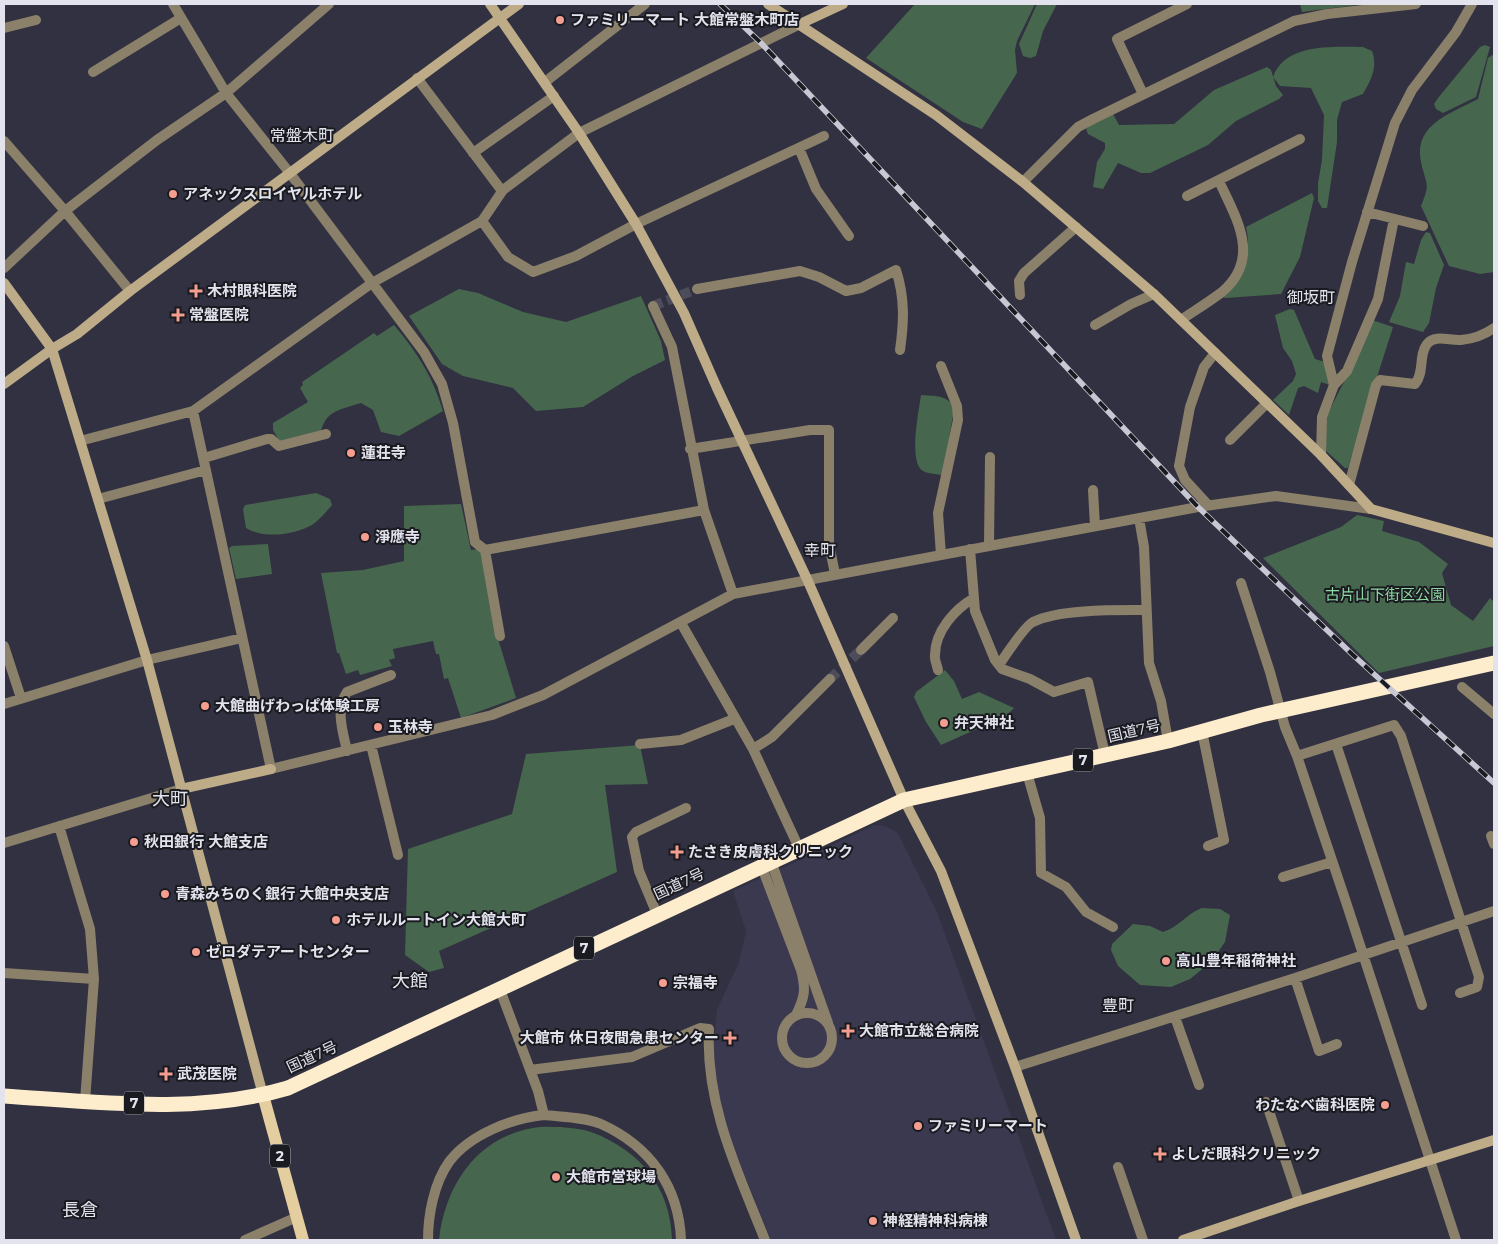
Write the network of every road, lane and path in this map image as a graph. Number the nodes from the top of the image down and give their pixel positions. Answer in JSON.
{"nodes":[{"id":1,"x":172,"y":4,"type":"edge"},
{"id":2,"x":329,"y":4,"type":"edge"},
{"id":3,"x":490,"y":4,"type":"edge"},
{"id":4,"x":519,"y":4,"type":"edge"},
{"id":5,"x":645,"y":4,"type":"edge"},
{"id":6,"x":768,"y":4,"type":"edge"},
{"id":7,"x":843,"y":4,"type":"edge"},
{"id":8,"x":1187,"y":4,"type":"edge"},
{"id":9,"x":1416,"y":4,"type":"edge"},
{"id":10,"x":1472,"y":4,"type":"edge"},
{"id":11,"x":501,"y":17,"type":"junction"},
{"id":12,"x":181,"y":18,"type":"junction"},
{"id":13,"x":36,"y":20,"type":"dead end"},
{"id":14,"x":800,"y":24,"type":"junction"},
{"id":15,"x":4,"y":28,"type":"edge"},
{"id":16,"x":93,"y":72,"type":"dead end"},
{"id":17,"x":417,"y":78,"type":"junction"},
{"id":18,"x":545,"y":82,"type":"junction"},
{"id":19,"x":226,"y":93,"type":"junction"},
{"id":20,"x":1143,"y":94,"type":"junction"},
{"id":21,"x":554,"y":96,"type":"junction"},
{"id":22,"x":579,"y":133,"type":"junction"},
{"id":23,"x":824,"y":136,"type":"dead end"},
{"id":24,"x":1300,"y":139,"type":"dead end"},
{"id":25,"x":4,"y":142,"type":"edge"},
{"id":26,"x":799,"y":148,"type":"junction"},
{"id":27,"x":473,"y":153,"type":"junction"},
{"id":28,"x":289,"y":172,"type":"junction"},
{"id":29,"x":1219,"y":181,"type":"junction"},
{"id":30,"x":1023,"y":182,"type":"junction"},
{"id":31,"x":502,"y":191,"type":"junction"},
{"id":32,"x":1187,"y":196,"type":"dead end"},
{"id":33,"x":65,"y":211,"type":"junction"},
{"id":34,"x":1367,"y":212,"type":"junction"},
{"id":35,"x":1394,"y":219,"type":"junction"},
{"id":36,"x":482,"y":222,"type":"junction"},
{"id":37,"x":636,"y":224,"type":"junction"},
{"id":38,"x":1423,"y":226,"type":"dead end"},
{"id":39,"x":1076,"y":227,"type":"junction"},
{"id":40,"x":849,"y":236,"type":"dead end"},
{"id":41,"x":4,"y":268,"type":"edge"},
{"id":42,"x":4,"y":283,"type":"edge"},
{"id":43,"x":372,"y":283,"type":"junction"},
{"id":44,"x":697,"y":289,"type":"tunnel mouth"},
{"id":45,"x":130,"y":291,"type":"junction"},
{"id":46,"x":1154,"y":294,"type":"junction"},
{"id":47,"x":1020,"y":295,"type":"dead end"},
{"id":48,"x":653,"y":306,"type":"dead end"},
{"id":49,"x":1181,"y":320,"type":"junction"},
{"id":50,"x":1095,"y":325,"type":"dead end"},
{"id":51,"x":1494,"y":328,"type":"edge"},
{"id":52,"x":52,"y":349,"type":"junction"},
{"id":53,"x":900,"y":350,"type":"dead end"},
{"id":54,"x":1215,"y":353,"type":"junction"},
{"id":55,"x":941,"y":366,"type":"dead end"},
{"id":56,"x":4,"y":384,"type":"edge"},
{"id":57,"x":1334,"y":385,"type":"junction"},
{"id":58,"x":1267,"y":404,"type":"junction"},
{"id":59,"x":193,"y":411,"type":"junction"},
{"id":60,"x":326,"y":434,"type":"dead end"},
{"id":61,"x":1230,"y":440,"type":"dead end"},
{"id":62,"x":80,"y":441,"type":"junction"},
{"id":63,"x":742,"y":442,"type":"junction"},
{"id":64,"x":690,"y":449,"type":"junction"},
{"id":65,"x":1321,"y":454,"type":"junction"},
{"id":66,"x":990,"y":457,"type":"dead end"},
{"id":67,"x":204,"y":458,"type":"junction"},
{"id":68,"x":206,"y":470,"type":"junction"},
{"id":69,"x":1349,"y":484,"type":"junction"},
{"id":70,"x":1092,"y":490,"type":"dead end"},
{"id":71,"x":98,"y":499,"type":"junction"},
{"id":72,"x":1208,"y":505,"type":"junction"},
{"id":73,"x":704,"y":510,"type":"junction"},
{"id":74,"x":1371,"y":510,"type":"junction"},
{"id":75,"x":1139,"y":518,"type":"junction"},
{"id":76,"x":1095,"y":526,"type":"junction"},
{"id":77,"x":1494,"y":543,"type":"edge"},
{"id":78,"x":989,"y":546,"type":"junction"},
{"id":79,"x":485,"y":550,"type":"junction"},
{"id":80,"x":970,"y":550,"type":"junction"},
{"id":81,"x":941,"y":555,"type":"junction"},
{"id":82,"x":836,"y":574,"type":"junction"},
{"id":83,"x":807,"y":580,"type":"junction"},
{"id":84,"x":1241,"y":583,"type":"dead end"},
{"id":85,"x":733,"y":594,"type":"junction"},
{"id":86,"x":974,"y":598,"type":"junction"},
{"id":87,"x":1145,"y":610,"type":"junction"},
{"id":88,"x":893,"y":618,"type":"dead end"},
{"id":89,"x":681,"y":623,"type":"junction"},
{"id":90,"x":500,"y":636,"type":"dead end"},
{"id":91,"x":242,"y":638,"type":"junction"},
{"id":92,"x":4,"y":646,"type":"edge"},
{"id":93,"x":861,"y":650,"type":"tunnel mouth"},
{"id":94,"x":147,"y":660,"type":"junction"},
{"id":95,"x":1494,"y":663,"type":"edge"},
{"id":96,"x":999,"y":664,"type":"junction"},
{"id":97,"x":938,"y":670,"type":"dead end"},
{"id":98,"x":391,"y":675,"type":"dead end"},
{"id":99,"x":830,"y":679,"type":"tunnel mouth"},
{"id":100,"x":1462,"y":687,"type":"dead end"},
{"id":101,"x":21,"y":698,"type":"junction"},
{"id":102,"x":4,"y":704,"type":"edge"},
{"id":103,"x":1494,"y":714,"type":"edge"},
{"id":104,"x":734,"y":719,"type":"junction"},
{"id":105,"x":1202,"y":731,"type":"junction"},
{"id":106,"x":1168,"y":741,"type":"junction"},
{"id":107,"x":640,"y":744,"type":"dead end"},
{"id":108,"x":1336,"y":744,"type":"junction"},
{"id":109,"x":371,"y":745,"type":"junction"},
{"id":110,"x":753,"y":749,"type":"junction"},
{"id":111,"x":347,"y":751,"type":"junction"},
{"id":112,"x":1105,"y":755,"type":"junction"},
{"id":113,"x":1297,"y":756,"type":"junction"},
{"id":114,"x":271,"y":768,"type":"junction"},
{"id":115,"x":1027,"y":773,"type":"junction"},
{"id":116,"x":181,"y":789,"type":"junction"},
{"id":117,"x":904,"y":800,"type":"junction"},
{"id":118,"x":686,"y":808,"type":"dead end"},
{"id":119,"x":59,"y":826,"type":"junction"},
{"id":120,"x":4,"y":843,"type":"edge"},
{"id":121,"x":1208,"y":846,"type":"dead end"},
{"id":122,"x":799,"y":848,"type":"junction"},
{"id":123,"x":398,"y":855,"type":"dead end"},
{"id":124,"x":1332,"y":862,"type":"junction"},
{"id":125,"x":766,"y":863,"type":"junction"},
{"id":126,"x":1283,"y":877,"type":"dead end"},
{"id":127,"x":1494,"y":911,"type":"edge"},
{"id":128,"x":657,"y":914,"type":"junction"},
{"id":129,"x":1460,"y":923,"type":"junction"},
{"id":130,"x":1113,"y":928,"type":"dead end"},
{"id":131,"x":1402,"y":943,"type":"junction"},
{"id":132,"x":1362,"y":956,"type":"junction"},
{"id":133,"x":4,"y":973,"type":"edge"},
{"id":134,"x":1295,"y":978,"type":"junction"},
{"id":135,"x":94,"y":979,"type":"junction"},
{"id":136,"x":499,"y":987,"type":"junction"},
{"id":137,"x":1460,"y":994,"type":"dead end"},
{"id":138,"x":1422,"y":1006,"type":"dead end"},
{"id":139,"x":796,"y":1015,"type":"junction"},
{"id":140,"x":1175,"y":1017,"type":"junction"},
{"id":141,"x":828,"y":1023,"type":"junction"},
{"id":142,"x":1337,"y":1044,"type":"dead end"},
{"id":143,"x":1015,"y":1067,"type":"junction"},
{"id":144,"x":530,"y":1070,"type":"junction"},
{"id":145,"x":1199,"y":1085,"type":"dead end"},
{"id":146,"x":263,"y":1095,"type":"junction"},
{"id":147,"x":4,"y":1096,"type":"edge"},
{"id":148,"x":85,"y":1101,"type":"junction"},
{"id":149,"x":1266,"y":1102,"type":"dead end"},
{"id":150,"x":544,"y":1115,"type":"junction"},
{"id":151,"x":1494,"y":1140,"type":"edge"},
{"id":152,"x":1430,"y":1162,"type":"junction"},
{"id":153,"x":1118,"y":1167,"type":"dead end"},
{"id":154,"x":1299,"y":1201,"type":"junction"},
{"id":155,"x":297,"y":1217,"type":"junction"},
{"id":156,"x":246,"y":1240,"type":"edge"},
{"id":157,"x":303,"y":1240,"type":"edge"},
{"id":158,"x":428,"y":1240,"type":"edge"},
{"id":159,"x":680,"y":1240,"type":"edge"},
{"id":160,"x":765,"y":1240,"type":"edge"},
{"id":161,"x":1076,"y":1240,"type":"edge"},
{"id":162,"x":1143,"y":1240,"type":"edge"},
{"id":163,"x":1183,"y":1240,"type":"edge"},
{"id":164,"x":1456,"y":1240,"type":"edge"}],
"edges":[{"from":1,"to":12,"type":"street"},
{"from":2,"to":19,"type":"street"},
{"from":3,"to":11,"type":"street"},
{"from":4,"to":11,"type":"street"},
{"from":5,"to":18,"type":"street"},
{"from":6,"to":14,"type":"street"},
{"from":7,"to":14,"type":"street"},
{"from":8,"to":20,"type":"street"},
{"from":9,"to":20,"type":"street"},
{"from":10,"to":34,"type":"street"},
{"from":11,"to":17,"type":"street"},
{"from":11,"to":18,"type":"street"},
{"from":12,"to":16,"type":"street"},
{"from":12,"to":19,"type":"street"},
{"from":13,"to":15,"type":"street"},
{"from":14,"to":22,"type":"street"},
{"from":14,"to":30,"type":"street"},
{"from":17,"to":27,"type":"street"},
{"from":17,"to":28,"type":"street"},
{"from":18,"to":21,"type":"street"},
{"from":19,"to":28,"type":"street"},
{"from":19,"to":33,"type":"street"},
{"from":20,"to":30,"type":"street"},
{"from":21,"to":22,"type":"street"},
{"from":21,"to":27,"type":"street"},
{"from":22,"to":31,"type":"street"},
{"from":22,"to":37,"type":"street"},
{"from":23,"to":26,"type":"street"},
{"from":24,"to":29,"type":"street"},
{"from":25,"to":33,"type":"street"},
{"from":26,"to":37,"type":"street"},
{"from":26,"to":40,"type":"street"},
{"from":27,"to":31,"type":"street"},
{"from":28,"to":43,"type":"street"},
{"from":28,"to":45,"type":"street"},
{"from":29,"to":32,"type":"street"},
{"from":29,"to":49,"type":"street"},
{"from":30,"to":39,"type":"street"},
{"from":31,"to":36,"type":"street"},
{"from":33,"to":41,"type":"street"},
{"from":33,"to":45,"type":"street"},
{"from":34,"to":35,"type":"street"},
{"from":34,"to":57,"type":"street"},
{"from":35,"to":38,"type":"street"},
{"from":35,"to":57,"type":"street"},
{"from":36,"to":37,"type":"street"},
{"from":36,"to":43,"type":"street"},
{"from":37,"to":63,"type":"street"},
{"from":39,"to":46,"type":"street"},
{"from":39,"to":47,"type":"street"},
{"from":42,"to":52,"type":"street"},
{"from":43,"to":59,"type":"street"},
{"from":43,"to":79,"type":"street"},
{"from":44,"to":53,"type":"street"},
{"from":45,"to":52,"type":"street"},
{"from":46,"to":49,"type":"street"},
{"from":46,"to":50,"type":"street"},
{"from":48,"to":64,"type":"street"},
{"from":49,"to":54,"type":"street"},
{"from":51,"to":69,"type":"street"},
{"from":52,"to":56,"type":"street"},
{"from":52,"to":62,"type":"street"},
{"from":54,"to":58,"type":"street"},
{"from":54,"to":72,"type":"street"},
{"from":55,"to":81,"type":"street"},
{"from":57,"to":65,"type":"street"},
{"from":58,"to":61,"type":"street"},
{"from":58,"to":65,"type":"street"},
{"from":59,"to":62,"type":"street"},
{"from":59,"to":67,"type":"street"},
{"from":60,"to":67,"type":"street"},
{"from":62,"to":71,"type":"street"},
{"from":63,"to":64,"type":"street"},
{"from":63,"to":82,"type":"street"},
{"from":63,"to":83,"type":"street"},
{"from":64,"to":73,"type":"street"},
{"from":65,"to":69,"type":"street"},
{"from":66,"to":78,"type":"street"},
{"from":67,"to":68,"type":"street"},
{"from":68,"to":71,"type":"street"},
{"from":68,"to":91,"type":"street"},
{"from":69,"to":74,"type":"street"},
{"from":70,"to":76,"type":"street"},
{"from":71,"to":94,"type":"street"},
{"from":72,"to":74,"type":"street"},
{"from":72,"to":75,"type":"street"},
{"from":73,"to":79,"type":"street"},
{"from":73,"to":85,"type":"street"},
{"from":74,"to":77,"type":"street"},
{"from":75,"to":76,"type":"street"},
{"from":75,"to":87,"type":"street"},
{"from":76,"to":78,"type":"street"},
{"from":78,"to":80,"type":"street"},
{"from":79,"to":90,"type":"street"},
{"from":80,"to":81,"type":"street"},
{"from":80,"to":86,"type":"street"},
{"from":81,"to":82,"type":"street"},
{"from":82,"to":83,"type":"street"},
{"from":83,"to":85,"type":"street"},
{"from":83,"to":117,"type":"street"},
{"from":84,"to":113,"type":"street"},
{"from":85,"to":89,"type":"street"},
{"from":86,"to":96,"type":"street"},
{"from":86,"to":97,"type":"street"},
{"from":87,"to":96,"type":"street"},
{"from":87,"to":106,"type":"street"},
{"from":88,"to":93,"type":"street"},
{"from":89,"to":104,"type":"street"},
{"from":89,"to":109,"type":"street"},
{"from":91,"to":94,"type":"street"},
{"from":91,"to":114,"type":"street"},
{"from":92,"to":101,"type":"street"},
{"from":94,"to":101,"type":"street"},
{"from":94,"to":116,"type":"street"},
{"from":95,"to":105,"type":"highway","name":"国道7号","number":"7"},
{"from":96,"to":112,"type":"street"},
{"from":98,"to":111,"type":"street"},
{"from":99,"to":110,"type":"street"},
{"from":100,"to":103,"type":"street"},
{"from":101,"to":102,"type":"street"},
{"from":104,"to":107,"type":"street"},
{"from":104,"to":110,"type":"street"},
{"from":105,"to":106,"type":"highway","name":"国道7号","number":"7"},
{"from":105,"to":121,"type":"street"},
{"from":106,"to":112,"type":"highway","name":"国道7号","number":"7"},
{"from":108,"to":113,"type":"street"},
{"from":108,"to":129,"type":"street"},
{"from":108,"to":131,"type":"street"},
{"from":109,"to":111,"type":"street"},
{"from":109,"to":123,"type":"street"},
{"from":110,"to":122,"type":"street"},
{"from":111,"to":114,"type":"street"},
{"from":112,"to":115,"type":"highway","name":"国道7号","number":"7"},
{"from":113,"to":124,"type":"street"},
{"from":114,"to":116,"type":"street"},
{"from":115,"to":117,"type":"highway","name":"国道7号","number":"7"},
{"from":115,"to":130,"type":"street"},
{"from":116,"to":119,"type":"street"},
{"from":116,"to":146,"type":"street"},
{"from":117,"to":122,"type":"highway","name":"国道7号","number":"7"},
{"from":117,"to":143,"type":"street"},
{"from":118,"to":128,"type":"street"},
{"from":119,"to":120,"type":"street"},
{"from":119,"to":135,"type":"street"},
{"from":122,"to":125,"type":"highway","name":"国道7号","number":"7"},
{"from":124,"to":126,"type":"street"},
{"from":124,"to":132,"type":"street"},
{"from":125,"to":128,"type":"highway","name":"国道7号","number":"7"},
{"from":125,"to":139,"type":"street"},
{"from":125,"to":141,"type":"street"},
{"from":127,"to":129,"type":"street"},
{"from":128,"to":136,"type":"highway","name":"国道7号","number":"7"},
{"from":129,"to":131,"type":"street"},
{"from":129,"to":137,"type":"street"},
{"from":131,"to":132,"type":"street"},
{"from":131,"to":138,"type":"street"},
{"from":132,"to":134,"type":"street"},
{"from":132,"to":152,"type":"street"},
{"from":133,"to":135,"type":"street"},
{"from":134,"to":140,"type":"street"},
{"from":134,"to":142,"type":"street"},
{"from":135,"to":148,"type":"street"},
{"from":136,"to":144,"type":"street"},
{"from":136,"to":146,"type":"highway","name":"国道7号","number":"7"},
{"from":139,"to":141,"type":"street"},
{"from":139,"to":141,"type":"street"},
{"from":140,"to":143,"type":"street"},
{"from":140,"to":145,"type":"street"},
{"from":143,"to":161,"type":"street"},
{"from":144,"to":150,"type":"street"},
{"from":144,"to":160,"type":"street"},
{"from":146,"to":148,"type":"highway","name":"国道7号","number":"7"},
{"from":146,"to":155,"type":"main road","number":"2"},
{"from":147,"to":148,"type":"highway","name":"国道7号","number":"7"},
{"from":149,"to":154,"type":"street"},
{"from":150,"to":158,"type":"street"},
{"from":150,"to":159,"type":"street"},
{"from":151,"to":152,"type":"street"},
{"from":152,"to":154,"type":"street"},
{"from":152,"to":164,"type":"street"},
{"from":153,"to":162,"type":"street"},
{"from":154,"to":163,"type":"street"},
{"from":155,"to":156,"type":"street"},
{"from":155,"to":157,"type":"main road","number":"2"}]}
